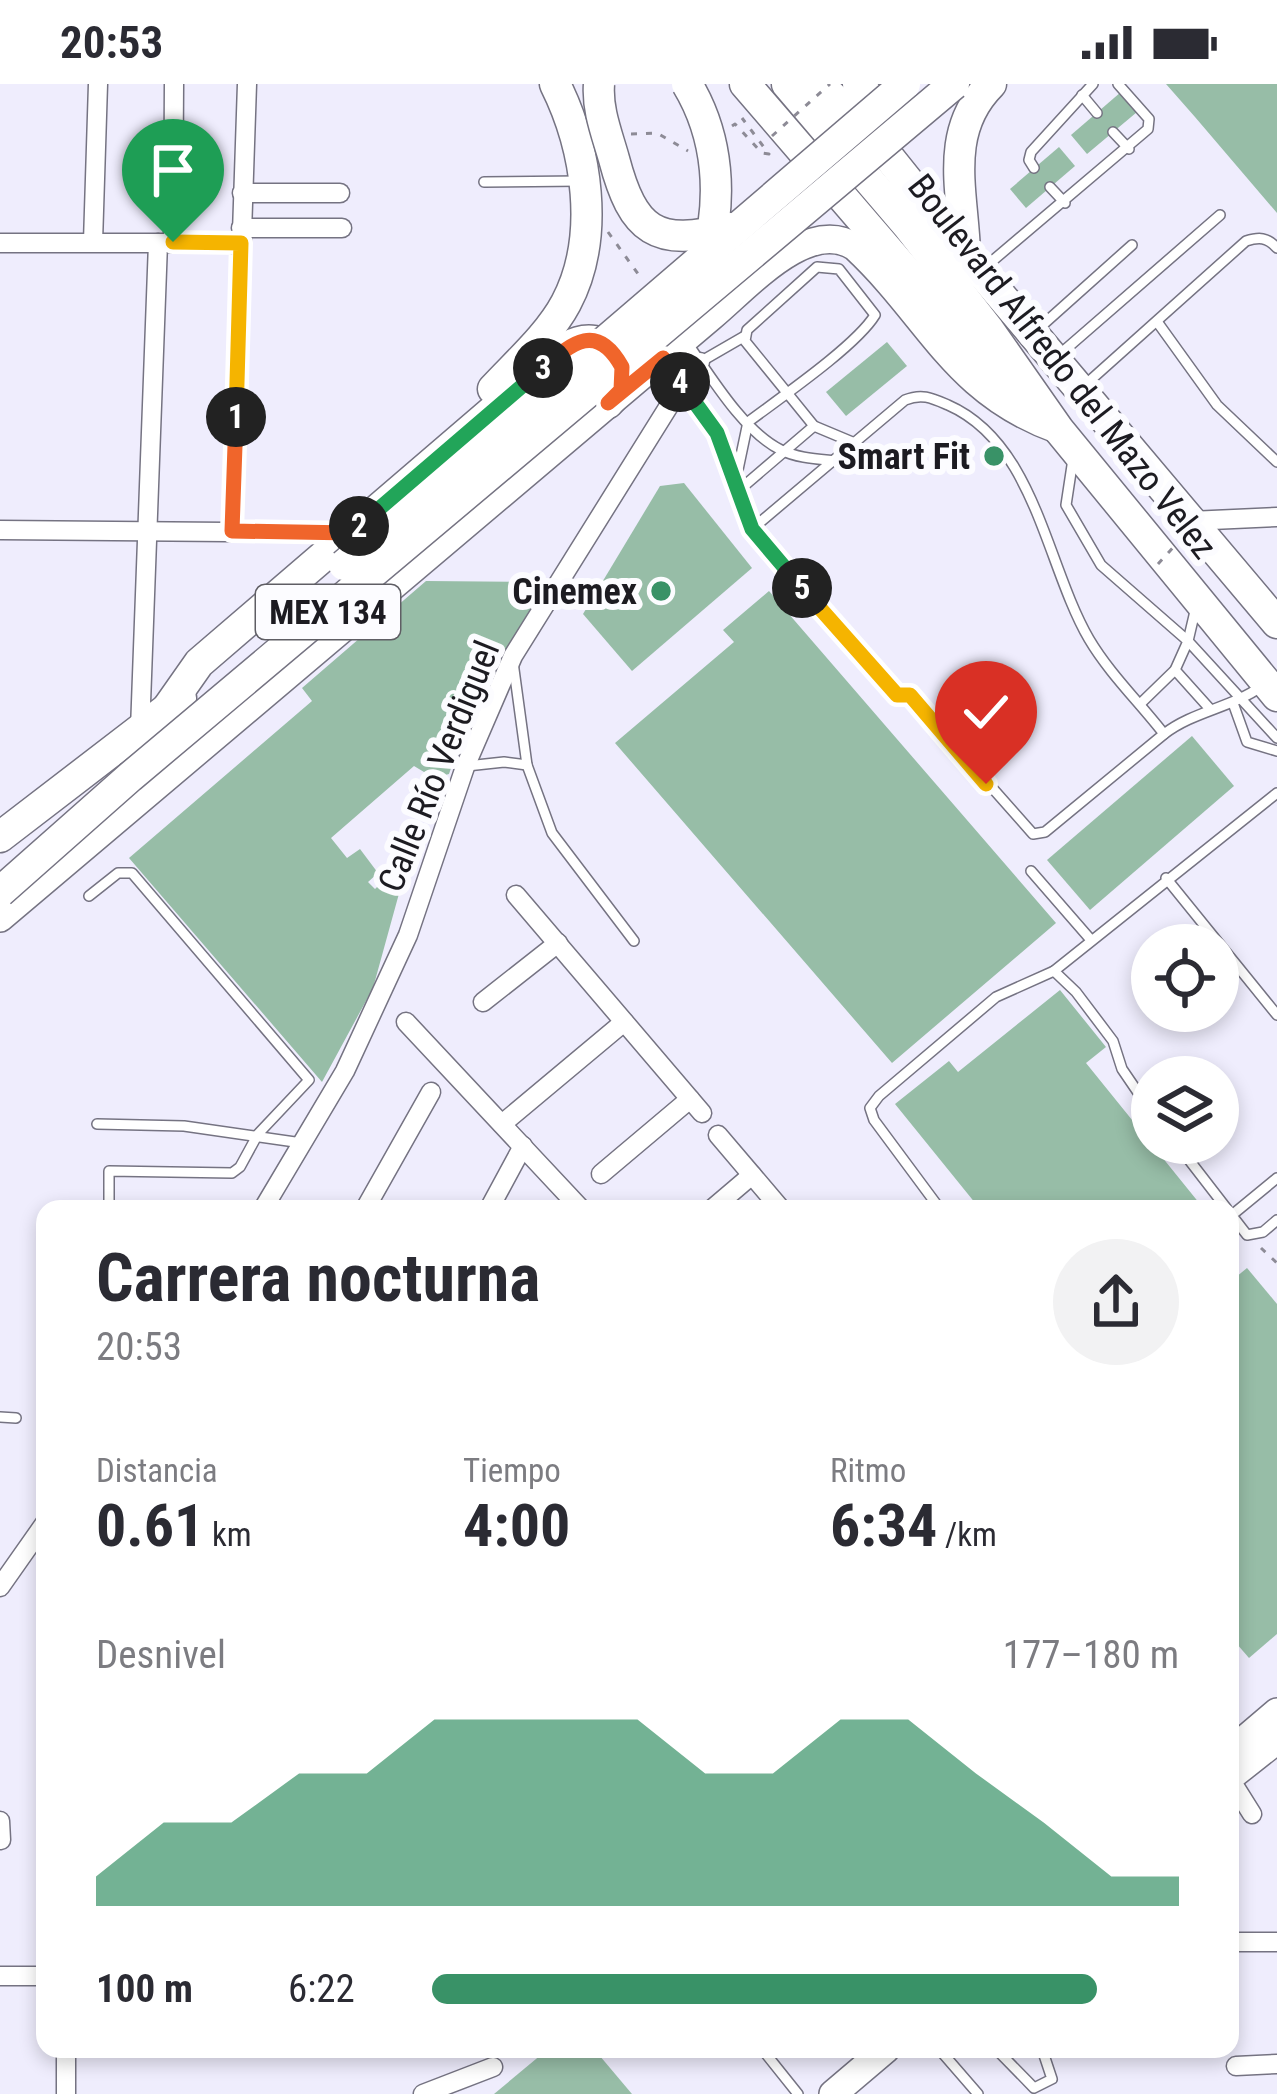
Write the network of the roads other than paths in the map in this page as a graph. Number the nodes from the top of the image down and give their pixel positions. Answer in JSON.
{"nodes":[{"id":1,"x":98,"y":84,"type":"edge"},
{"id":2,"x":174,"y":84,"type":"edge"},
{"id":3,"x":247,"y":84,"type":"edge"},
{"id":4,"x":555,"y":84,"type":"edge"},
{"id":5,"x":599,"y":84,"type":"edge"},
{"id":6,"x":687,"y":84,"type":"edge"},
{"id":7,"x":787,"y":84,"type":"edge"},
{"id":8,"x":819,"y":84,"type":"edge"},
{"id":9,"x":858,"y":84,"type":"edge"},
{"id":10,"x":905,"y":84,"type":"edge"},
{"id":11,"x":954,"y":84,"type":"edge"},
{"id":12,"x":991,"y":84,"type":"edge"},
{"id":13,"x":1093,"y":84,"type":"edge"},
{"id":14,"x":1118,"y":84,"type":"edge"},
{"id":15,"x":752,"y":92,"type":"edge"},
{"id":16,"x":1082,"y":95,"type":"junction"},
{"id":17,"x":1097,"y":113,"type":"dead end"},
{"id":18,"x":1113,"y":132,"type":"dead end"},
{"id":19,"x":1129,"y":149,"type":"junction"},
{"id":20,"x":1034,"y":168,"type":"dead end"},
{"id":21,"x":484,"y":182,"type":"dead end"},
{"id":22,"x":1050,"y":187,"type":"dead end"},
{"id":23,"x":585,"y":191,"type":"junction"},
{"id":24,"x":242,"y":193,"type":"junction"},
{"id":25,"x":340,"y":193,"type":"dead end"},
{"id":26,"x":1065,"y":203,"type":"junction"},
{"id":27,"x":928,"y":204,"type":"junction"},
{"id":28,"x":1220,"y":215,"type":"dead end"},
{"id":29,"x":741,"y":225,"type":"junction"},
{"id":30,"x":342,"y":228,"type":"dead end"},
{"id":31,"x":241,"y":235,"type":"junction"},
{"id":32,"x":93,"y":242,"type":"junction"},
{"id":33,"x":0,"y":243,"type":"edge"},
{"id":34,"x":165,"y":243,"type":"junction"},
{"id":35,"x":1132,"y":245,"type":"dead end"},
{"id":36,"x":1277,"y":248,"type":"edge"},
{"id":37,"x":973,"y":262,"type":"junction"},
{"id":38,"x":1158,"y":323,"type":"junction"},
{"id":39,"x":1033,"y":333,"type":"junction"},
{"id":40,"x":745,"y":336,"type":"junction"},
{"id":41,"x":676,"y":348,"type":"junction"},
{"id":42,"x":1054,"y":358,"type":"junction"},
{"id":43,"x":683,"y":386,"type":"junction"},
{"id":44,"x":1081,"y":389,"type":"junction"},
{"id":45,"x":788,"y":392,"type":"junction"},
{"id":46,"x":1035,"y":394,"type":"junction"},
{"id":47,"x":608,"y":403,"type":"junction"},
{"id":48,"x":748,"y":422,"type":"junction"},
{"id":49,"x":814,"y":426,"type":"junction"},
{"id":50,"x":1067,"y":440,"type":"junction"},
{"id":51,"x":454,"y":442,"type":"junction"},
{"id":52,"x":857,"y":444,"type":"junction"},
{"id":53,"x":784,"y":452,"type":"junction"},
{"id":54,"x":836,"y":461,"type":"junction"},
{"id":55,"x":1277,"y":462,"type":"edge"},
{"id":56,"x":736,"y":487,"type":"junction"},
{"id":57,"x":1277,"y":518,"type":"edge"},
{"id":58,"x":1195,"y":520,"type":"junction"},
{"id":59,"x":752,"y":529,"type":"junction"},
{"id":60,"x":0,"y":530,"type":"edge"},
{"id":61,"x":148,"y":530,"type":"junction"},
{"id":62,"x":232,"y":531,"type":"junction"},
{"id":63,"x":351,"y":533,"type":"junction"},
{"id":64,"x":1197,"y":602,"type":"junction"},
{"id":65,"x":1277,"y":623,"type":"edge"},
{"id":66,"x":1188,"y":640,"type":"junction"},
{"id":67,"x":513,"y":656,"type":"junction"},
{"id":68,"x":1175,"y":670,"type":"junction"},
{"id":69,"x":1255,"y":696,"type":"edge"},
{"id":70,"x":1140,"y":704,"type":"junction"},
{"id":71,"x":1210,"y":709,"type":"junction"},
{"id":72,"x":166,"y":710,"type":"junction"},
{"id":73,"x":140,"y":732,"type":"junction"},
{"id":74,"x":1164,"y":734,"type":"junction"},
{"id":75,"x":1277,"y":737,"type":"edge"},
{"id":76,"x":1277,"y":751,"type":"edge"},
{"id":77,"x":527,"y":765,"type":"junction"},
{"id":78,"x":465,"y":767,"type":"junction"},
{"id":79,"x":1276,"y":795,"type":"edge"},
{"id":80,"x":0,"y":837,"type":"edge"},
{"id":81,"x":1031,"y":871,"type":"dead end"},
{"id":82,"x":1166,"y":878,"type":"junction"},
{"id":83,"x":0,"y":892,"type":"edge"},
{"id":84,"x":516,"y":895,"type":"dead end"},
{"id":85,"x":89,"y":896,"type":"dead end"},
{"id":86,"x":0,"y":918,"type":"edge"},
{"id":87,"x":1091,"y":940,"type":"junction"},
{"id":88,"x":634,"y":941,"type":"dead end"},
{"id":89,"x":558,"y":943,"type":"junction"},
{"id":90,"x":1054,"y":971,"type":"junction"},
{"id":91,"x":483,"y":1002,"type":"dead end"},
{"id":92,"x":1277,"y":1015,"type":"edge"},
{"id":93,"x":406,"y":1022,"type":"dead end"},
{"id":94,"x":624,"y":1022,"type":"junction"},
{"id":95,"x":1131,"y":1082,"type":"edge"},
{"id":96,"x":430,"y":1092,"type":"dead end"},
{"id":97,"x":97,"y":1124,"type":"dead end"},
{"id":98,"x":502,"y":1124,"type":"junction"},
{"id":99,"x":258,"y":1134,"type":"junction"},
{"id":100,"x":718,"y":1135,"type":"dead end"},
{"id":101,"x":302,"y":1143,"type":"junction"},
{"id":102,"x":523,"y":1146,"type":"junction"},
{"id":103,"x":1192,"y":1164,"type":"edge"},
{"id":104,"x":602,"y":1174,"type":"dead end"},
{"id":105,"x":752,"y":1175,"type":"junction"},
{"id":106,"x":1277,"y":1178,"type":"edge"},
{"id":107,"x":109,"y":1200,"type":"edge"},
{"id":108,"x":268,"y":1200,"type":"edge"},
{"id":109,"x":370,"y":1200,"type":"edge"},
{"id":110,"x":494,"y":1200,"type":"edge"},
{"id":111,"x":573,"y":1200,"type":"edge"},
{"id":112,"x":723,"y":1200,"type":"edge"},
{"id":113,"x":773,"y":1200,"type":"edge"},
{"id":114,"x":933,"y":1200,"type":"edge"},
{"id":115,"x":1221,"y":1200,"type":"edge"},
{"id":116,"x":1239,"y":1205,"type":"edge"},
{"id":117,"x":1277,"y":1220,"type":"edge"},
{"id":118,"x":1239,"y":1224,"type":"edge"},
{"id":119,"x":0,"y":1417,"type":"edge"},
{"id":120,"x":16,"y":1418,"type":"dead end"},
{"id":121,"x":36,"y":1536,"type":"edge"},
{"id":122,"x":0,"y":1587,"type":"edge"},
{"id":123,"x":1277,"y":1712,"type":"edge"},
{"id":124,"x":1277,"y":1740,"type":"edge"},
{"id":125,"x":1239,"y":1744,"type":"edge"},
{"id":126,"x":1239,"y":1771,"type":"edge"},
{"id":127,"x":1239,"y":1793,"type":"edge"},
{"id":128,"x":1252,"y":1814,"type":"dead end"},
{"id":129,"x":0,"y":1821,"type":"edge"},
{"id":130,"x":1,"y":1840,"type":"edge"},
{"id":131,"x":1239,"y":1942,"type":"edge"},
{"id":132,"x":1277,"y":1942,"type":"edge"},
{"id":133,"x":0,"y":1976,"type":"edge"},
{"id":134,"x":36,"y":1976,"type":"edge"},
{"id":135,"x":66,"y":2058,"type":"edge"},
{"id":136,"x":769,"y":2058,"type":"edge"},
{"id":137,"x":870,"y":2058,"type":"edge"},
{"id":138,"x":948,"y":2058,"type":"edge"},
{"id":139,"x":1005,"y":2058,"type":"edge"},
{"id":140,"x":1047,"y":2058,"type":"edge"},
{"id":141,"x":1277,"y":2064,"type":"edge"},
{"id":142,"x":1236,"y":2066,"type":"dead end"},
{"id":143,"x":493,"y":2067,"type":"dead end"},
{"id":144,"x":66,"y":2094,"type":"edge"},
{"id":145,"x":423,"y":2094,"type":"edge"},
{"id":146,"x":798,"y":2094,"type":"edge"},
{"id":147,"x":833,"y":2094,"type":"edge"},
{"id":148,"x":978,"y":2094,"type":"edge"}],
"edges":[{"from":1,"to":32,"type":"street"},
{"from":2,"to":34,"type":"street"},
{"from":3,"to":24,"type":"street"},
{"from":4,"to":23,"type":"main road"},
{"from":5,"to":29,"type":"main road","bridge":true},
{"from":6,"to":41,"type":"main road","bridge":true},
{"from":7,"to":46,"type":"main road","name":"Boulevard Alfredo del Mazo Velez"},
{"from":8,"to":27,"type":"main road","name":"Boulevard Alfredo del Mazo Velez"},
{"from":9,"to":27,"type":"main road"},
{"from":10,"to":29,"type":"main road","number":"MEX 134","bridge":true},
{"from":11,"to":41,"type":"main road","number":"MEX 134","bridge":true},
{"from":12,"to":37,"type":"main road"},
{"from":13,"to":16,"type":"lane"},
{"from":14,"to":19,"type":"lane"},
{"from":15,"to":46,"type":"main road"},
{"from":16,"to":17,"type":"lane"},
{"from":16,"to":20,"type":"lane"},
{"from":18,"to":19,"type":"lane"},
{"from":19,"to":26,"type":"lane"},
{"from":21,"to":23,"type":"lane"},
{"from":22,"to":26,"type":"lane"},
{"from":23,"to":51,"type":"main road"},
{"from":24,"to":25,"type":"street"},
{"from":24,"to":31,"type":"street"},
{"from":26,"to":37,"type":"lane"},
{"from":27,"to":37,"type":"main road","name":"Boulevard Alfredo del Mazo Velez"},
{"from":28,"to":42,"type":"lane"},
{"from":29,"to":72,"type":"main road","number":"MEX 134","bridge":true},
{"from":30,"to":31,"type":"street"},
{"from":31,"to":34,"type":"street"},
{"from":31,"to":62,"type":"street"},
{"from":32,"to":33,"type":"street"},
{"from":32,"to":34,"type":"street"},
{"from":34,"to":61,"type":"street"},
{"from":35,"to":39,"type":"lane"},
{"from":36,"to":38,"type":"lane"},
{"from":37,"to":39,"type":"main road","name":"Boulevard Alfredo del Mazo Velez"},
{"from":38,"to":44,"type":"lane"},
{"from":38,"to":55,"type":"lane"},
{"from":39,"to":42,"type":"main road","name":"Boulevard Alfredo del Mazo Velez"},
{"from":40,"to":41,"type":"lane"},
{"from":40,"to":45,"type":"lane"},
{"from":40,"to":45,"type":"lane"},
{"from":41,"to":43,"type":"street","name":"Calle Río Verdiguel"},
{"from":41,"to":43,"type":"lane"},
{"from":41,"to":47,"type":"street"},
{"from":41,"to":48,"type":"lane"},
{"from":41,"to":50,"type":"street"},
{"from":41,"to":83,"type":"main road","number":"MEX 134","bridge":true},
{"from":42,"to":44,"type":"main road","name":"Boulevard Alfredo del Mazo Velez"},
{"from":43,"to":56,"type":"lane"},
{"from":43,"to":67,"type":"street","name":"Calle Río Verdiguel"},
{"from":44,"to":58,"type":"main road","name":"Boulevard Alfredo del Mazo Velez"},
{"from":45,"to":48,"type":"lane"},
{"from":45,"to":49,"type":"lane"},
{"from":46,"to":50,"type":"main road","name":"Boulevard Alfredo del Mazo Velez"},
{"from":47,"to":51,"type":"main road"},
{"from":47,"to":86,"type":"street"},
{"from":48,"to":53,"type":"lane"},
{"from":48,"to":56,"type":"lane"},
{"from":49,"to":52,"type":"lane"},
{"from":49,"to":53,"type":"lane"},
{"from":50,"to":64,"type":"main road","name":"Boulevard Alfredo del Mazo Velez"},
{"from":50,"to":66,"type":"lane"},
{"from":51,"to":63,"type":"main road"},
{"from":52,"to":54,"type":"lane"},
{"from":52,"to":70,"type":"lane"},
{"from":53,"to":54,"type":"lane"},
{"from":53,"to":56,"type":"lane"},
{"from":54,"to":59,"type":"lane"},
{"from":56,"to":59,"type":"lane"},
{"from":57,"to":58,"type":"street"},
{"from":58,"to":65,"type":"main road","name":"Boulevard Alfredo del Mazo Velez"},
{"from":59,"to":74,"type":"lane"},
{"from":60,"to":61,"type":"street"},
{"from":61,"to":62,"type":"street"},
{"from":61,"to":73,"type":"street"},
{"from":62,"to":63,"type":"street"},
{"from":63,"to":72,"type":"main road"},
{"from":64,"to":66,"type":"lane"},
{"from":64,"to":69,"type":"main road","name":"Boulevard Alfredo del Mazo Velez"},
{"from":66,"to":68,"type":"lane"},
{"from":66,"to":69,"type":"lane"},
{"from":67,"to":77,"type":"lane"},
{"from":67,"to":78,"type":"street","name":"Calle Río Verdiguel"},
{"from":68,"to":70,"type":"lane"},
{"from":68,"to":71,"type":"lane"},
{"from":69,"to":71,"type":"lane"},
{"from":69,"to":75,"type":"lane"},
{"from":69,"to":76,"type":"lane"},
{"from":70,"to":74,"type":"lane"},
{"from":71,"to":74,"type":"lane"},
{"from":72,"to":73,"type":"main road","number":"MEX 134"},
{"from":73,"to":80,"type":"main road","number":"MEX 134"},
{"from":77,"to":78,"type":"lane"},
{"from":77,"to":88,"type":"lane"},
{"from":78,"to":101,"type":"street","name":"Calle Río Verdiguel"},
{"from":79,"to":82,"type":"lane"},
{"from":81,"to":87,"type":"lane"},
{"from":82,"to":87,"type":"lane"},
{"from":82,"to":92,"type":"lane"},
{"from":84,"to":89,"type":"street"},
{"from":85,"to":99,"type":"lane"},
{"from":87,"to":90,"type":"lane"},
{"from":89,"to":91,"type":"street"},
{"from":89,"to":94,"type":"street"},
{"from":90,"to":95,"type":"lane"},
{"from":90,"to":114,"type":"lane"},
{"from":93,"to":98,"type":"street"},
{"from":94,"to":98,"type":"street"},
{"from":94,"to":104,"type":"street"},
{"from":96,"to":109,"type":"street"},
{"from":97,"to":99,"type":"lane"},
{"from":98,"to":102,"type":"street"},
{"from":99,"to":101,"type":"lane"},
{"from":99,"to":107,"type":"lane"},
{"from":100,"to":105,"type":"street"},
{"from":101,"to":108,"type":"street","name":"Calle Río Verdiguel"},
{"from":102,"to":110,"type":"street"},
{"from":102,"to":111,"type":"street"},
{"from":103,"to":115,"type":"lane"},
{"from":105,"to":112,"type":"street"},
{"from":105,"to":113,"type":"street"},
{"from":106,"to":116,"type":"lane"},
{"from":117,"to":118,"type":"lane"},
{"from":119,"to":120,"type":"lane"},
{"from":121,"to":122,"type":"street"},
{"from":123,"to":125,"type":"street"},
{"from":124,"to":126,"type":"street"},
{"from":127,"to":128,"type":"street"},
{"from":129,"to":130,"type":"street"},
{"from":131,"to":132,"type":"street"},
{"from":133,"to":134,"type":"street"},
{"from":135,"to":144,"type":"street"},
{"from":136,"to":146,"type":"lane"},
{"from":137,"to":147,"type":"street"},
{"from":138,"to":148,"type":"lane"},
{"from":139,"to":140,"type":"lane"},
{"from":141,"to":142,"type":"street"},
{"from":143,"to":145,"type":"street"}]}
